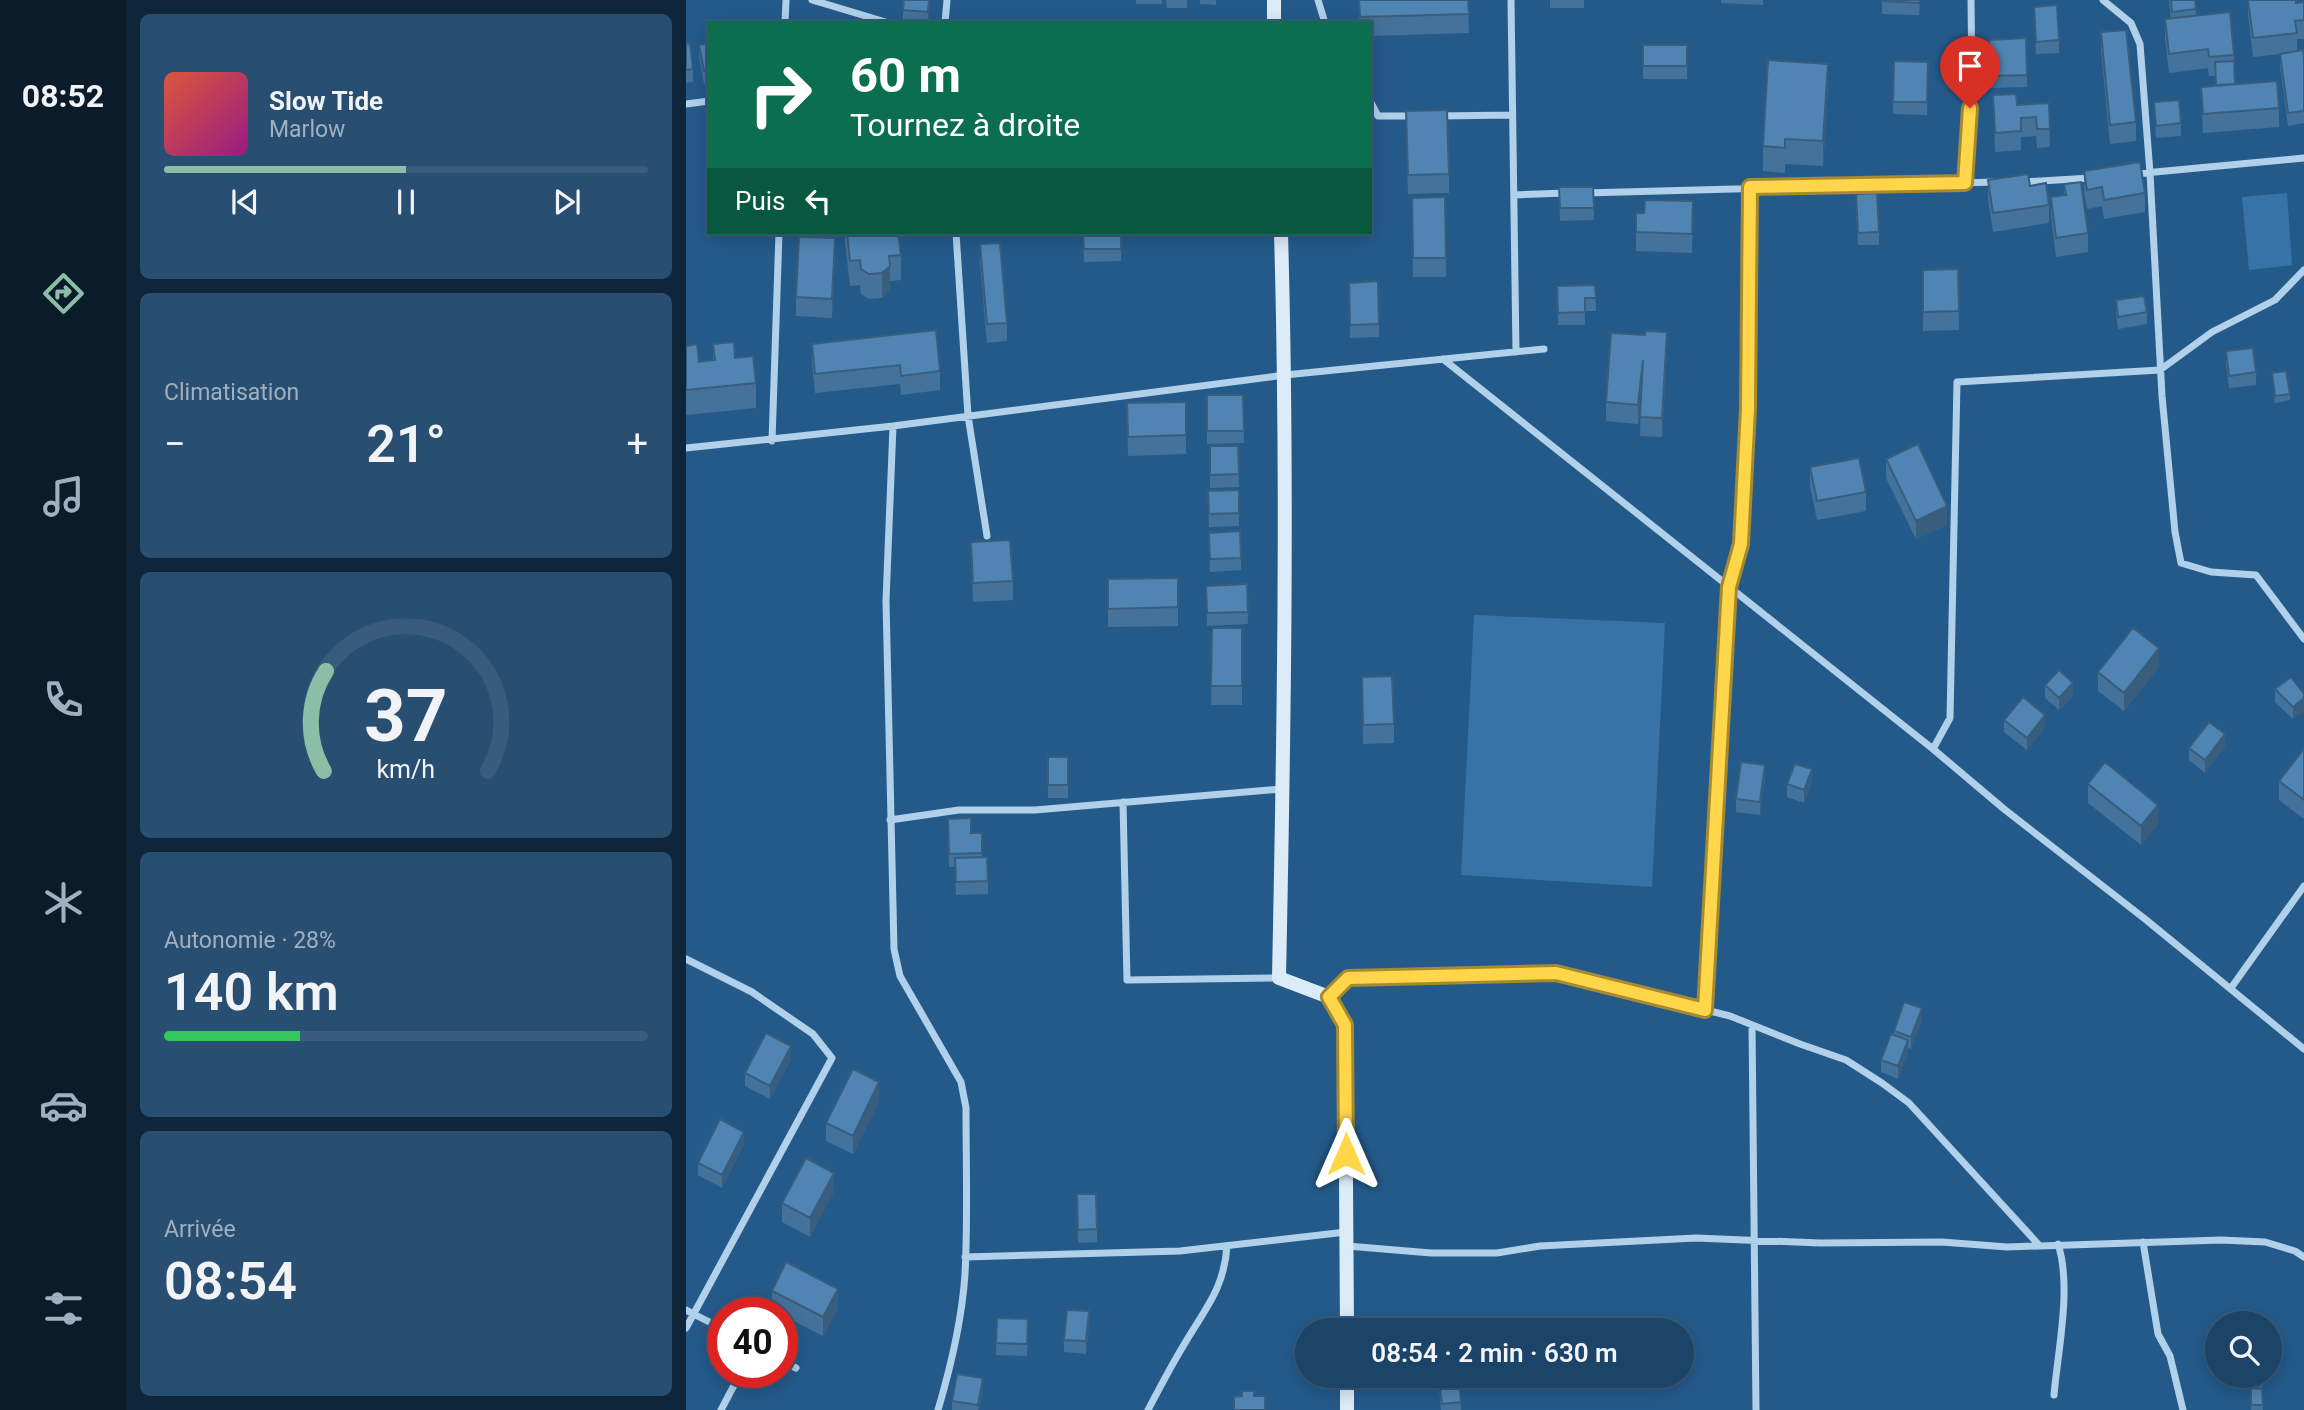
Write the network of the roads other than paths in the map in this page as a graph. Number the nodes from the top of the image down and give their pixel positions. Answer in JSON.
{"nodes":[{"id":1,"x":786,"y":0,"type":"edge"},
{"id":2,"x":812,"y":0,"type":"edge"},
{"id":3,"x":947,"y":0,"type":"edge"},
{"id":4,"x":1273,"y":0,"type":"edge"},
{"id":5,"x":1318,"y":0,"type":"edge"},
{"id":6,"x":1511,"y":0,"type":"edge"},
{"id":7,"x":1971,"y":0,"type":"edge"},
{"id":8,"x":2103,"y":0,"type":"edge"},
{"id":9,"x":785,"y":21,"type":"edge"},
{"id":10,"x":882,"y":21,"type":"edge"},
{"id":11,"x":945,"y":21,"type":"edge"},
{"id":12,"x":1274,"y":21,"type":"edge"},
{"id":13,"x":1324,"y":21,"type":"edge"},
{"id":14,"x":707,"y":101,"type":"edge"},
{"id":15,"x":686,"y":104,"type":"edge"},
{"id":16,"x":1372,"y":105,"type":"edge"},
{"id":17,"x":1512,"y":115,"type":"junction"},
{"id":18,"x":1418,"y":116,"type":"edge"},
{"id":19,"x":1432,"y":116,"type":"edge"},
{"id":20,"x":2304,"y":158,"type":"edge"},
{"id":21,"x":2150,"y":173,"type":"junction"},
{"id":22,"x":2123,"y":175,"type":"edge"},
{"id":23,"x":2095,"y":178,"type":"edge"},
{"id":24,"x":2003,"y":182,"type":"edge"},
{"id":25,"x":2016,"y":182,"type":"edge"},
{"id":26,"x":1965,"y":183,"type":"junction"},
{"id":27,"x":1750,"y":187,"type":"junction"},
{"id":28,"x":1514,"y":195,"type":"junction"},
{"id":29,"x":779,"y":235,"type":"edge"},
{"id":30,"x":956,"y":235,"type":"edge"},
{"id":31,"x":1281,"y":235,"type":"edge"},
{"id":32,"x":2304,"y":271,"type":"edge"},
{"id":33,"x":1544,"y":349,"type":"dead end"},
{"id":34,"x":1516,"y":352,"type":"junction"},
{"id":35,"x":1443,"y":359,"type":"junction"},
{"id":36,"x":2160,"y":370,"type":"junction"},
{"id":37,"x":1285,"y":375,"type":"junction"},
{"id":38,"x":968,"y":416,"type":"junction"},
{"id":39,"x":893,"y":426,"type":"junction"},
{"id":40,"x":772,"y":441,"type":"junction"},
{"id":41,"x":686,"y":448,"type":"edge"},
{"id":42,"x":987,"y":536,"type":"dead end"},
{"id":43,"x":1729,"y":587,"type":"junction"},
{"id":44,"x":2304,"y":639,"type":"edge"},
{"id":45,"x":1933,"y":749,"type":"junction"},
{"id":46,"x":1283,"y":789,"type":"junction"},
{"id":47,"x":1123,"y":802,"type":"junction"},
{"id":48,"x":890,"y":820,"type":"junction"},
{"id":49,"x":2304,"y":886,"type":"edge"},
{"id":50,"x":686,"y":959,"type":"edge"},
{"id":51,"x":1279,"y":978,"type":"junction"},
{"id":52,"x":2231,"y":988,"type":"junction"},
{"id":53,"x":1329,"y":997,"type":"junction"},
{"id":54,"x":1705,"y":1010,"type":"junction"},
{"id":55,"x":1752,"y":1025,"type":"junction"},
{"id":56,"x":2304,"y":1049,"type":"edge"},
{"id":57,"x":1346,"y":1239,"type":"junction"},
{"id":58,"x":1754,"y":1241,"type":"junction"},
{"id":59,"x":2143,"y":1241,"type":"junction"},
{"id":60,"x":2058,"y":1244,"type":"junction"},
{"id":61,"x":2039,"y":1245,"type":"junction"},
{"id":62,"x":1227,"y":1246,"type":"junction"},
{"id":63,"x":965,"y":1256,"type":"junction"},
{"id":64,"x":2304,"y":1257,"type":"edge"},
{"id":65,"x":686,"y":1310,"type":"edge"},
{"id":66,"x":694,"y":1315,"type":"junction"},
{"id":67,"x":1346,"y":1318,"type":"edge"},
{"id":68,"x":707,"y":1321,"type":"edge"},
{"id":69,"x":686,"y":1328,"type":"edge"},
{"id":70,"x":733,"y":1388,"type":"edge"},
{"id":71,"x":1347,"y":1388,"type":"edge"},
{"id":72,"x":2054,"y":1395,"type":"dead end"},
{"id":73,"x":721,"y":1410,"type":"edge"},
{"id":74,"x":938,"y":1410,"type":"edge"},
{"id":75,"x":1148,"y":1410,"type":"edge"},
{"id":76,"x":1347,"y":1410,"type":"edge"},
{"id":77,"x":1756,"y":1410,"type":"edge"},
{"id":78,"x":2183,"y":1410,"type":"edge"}],
"edges":[{"from":1,"to":9,"type":"street"},
{"from":2,"to":10,"type":"street"},
{"from":3,"to":11,"type":"street"},
{"from":4,"to":12,"type":"street"},
{"from":5,"to":13,"type":"street"},
{"from":6,"to":17,"type":"street"},
{"from":7,"to":26,"type":"street"},
{"from":8,"to":21,"type":"street"},
{"from":14,"to":15,"type":"street"},
{"from":16,"to":18,"type":"street"},
{"from":17,"to":19,"type":"street"},
{"from":17,"to":28,"type":"street"},
{"from":20,"to":21,"type":"street"},
{"from":21,"to":22,"type":"street"},
{"from":21,"to":36,"type":"street"},
{"from":23,"to":25,"type":"street"},
{"from":24,"to":26,"type":"street"},
{"from":26,"to":27,"type":"street"},
{"from":27,"to":28,"type":"street"},
{"from":27,"to":43,"type":"street"},
{"from":28,"to":34,"type":"street"},
{"from":29,"to":40,"type":"street"},
{"from":30,"to":38,"type":"street"},
{"from":31,"to":37,"type":"street"},
{"from":32,"to":36,"type":"street"},
{"from":33,"to":34,"type":"street"},
{"from":34,"to":35,"type":"street"},
{"from":35,"to":37,"type":"street"},
{"from":35,"to":43,"type":"street"},
{"from":36,"to":44,"type":"street"},
{"from":36,"to":45,"type":"street"},
{"from":37,"to":38,"type":"street"},
{"from":37,"to":46,"type":"street"},
{"from":38,"to":39,"type":"street"},
{"from":38,"to":42,"type":"street"},
{"from":39,"to":40,"type":"street"},
{"from":39,"to":48,"type":"street"},
{"from":40,"to":41,"type":"street"},
{"from":43,"to":45,"type":"street"},
{"from":43,"to":54,"type":"street"},
{"from":45,"to":52,"type":"street"},
{"from":46,"to":47,"type":"street"},
{"from":46,"to":51,"type":"street"},
{"from":47,"to":48,"type":"street"},
{"from":47,"to":51,"type":"street"},
{"from":48,"to":63,"type":"street"},
{"from":49,"to":52,"type":"street"},
{"from":50,"to":66,"type":"street"},
{"from":51,"to":53,"type":"street"},
{"from":52,"to":56,"type":"street"},
{"from":53,"to":54,"type":"street"},
{"from":53,"to":57,"type":"street"},
{"from":54,"to":55,"type":"street"},
{"from":55,"to":58,"type":"street"},
{"from":55,"to":61,"type":"street"},
{"from":57,"to":58,"type":"street"},
{"from":57,"to":62,"type":"street"},
{"from":57,"to":67,"type":"street"},
{"from":58,"to":61,"type":"street"},
{"from":58,"to":77,"type":"street"},
{"from":59,"to":60,"type":"street"},
{"from":59,"to":64,"type":"street"},
{"from":59,"to":78,"type":"street"},
{"from":60,"to":61,"type":"street"},
{"from":60,"to":72,"type":"street"},
{"from":62,"to":63,"type":"street"},
{"from":62,"to":75,"type":"street"},
{"from":63,"to":74,"type":"street"},
{"from":65,"to":66,"type":"street"},
{"from":66,"to":68,"type":"street"},
{"from":66,"to":69,"type":"street"},
{"from":70,"to":73,"type":"street"},
{"from":71,"to":76,"type":"street"}]}
